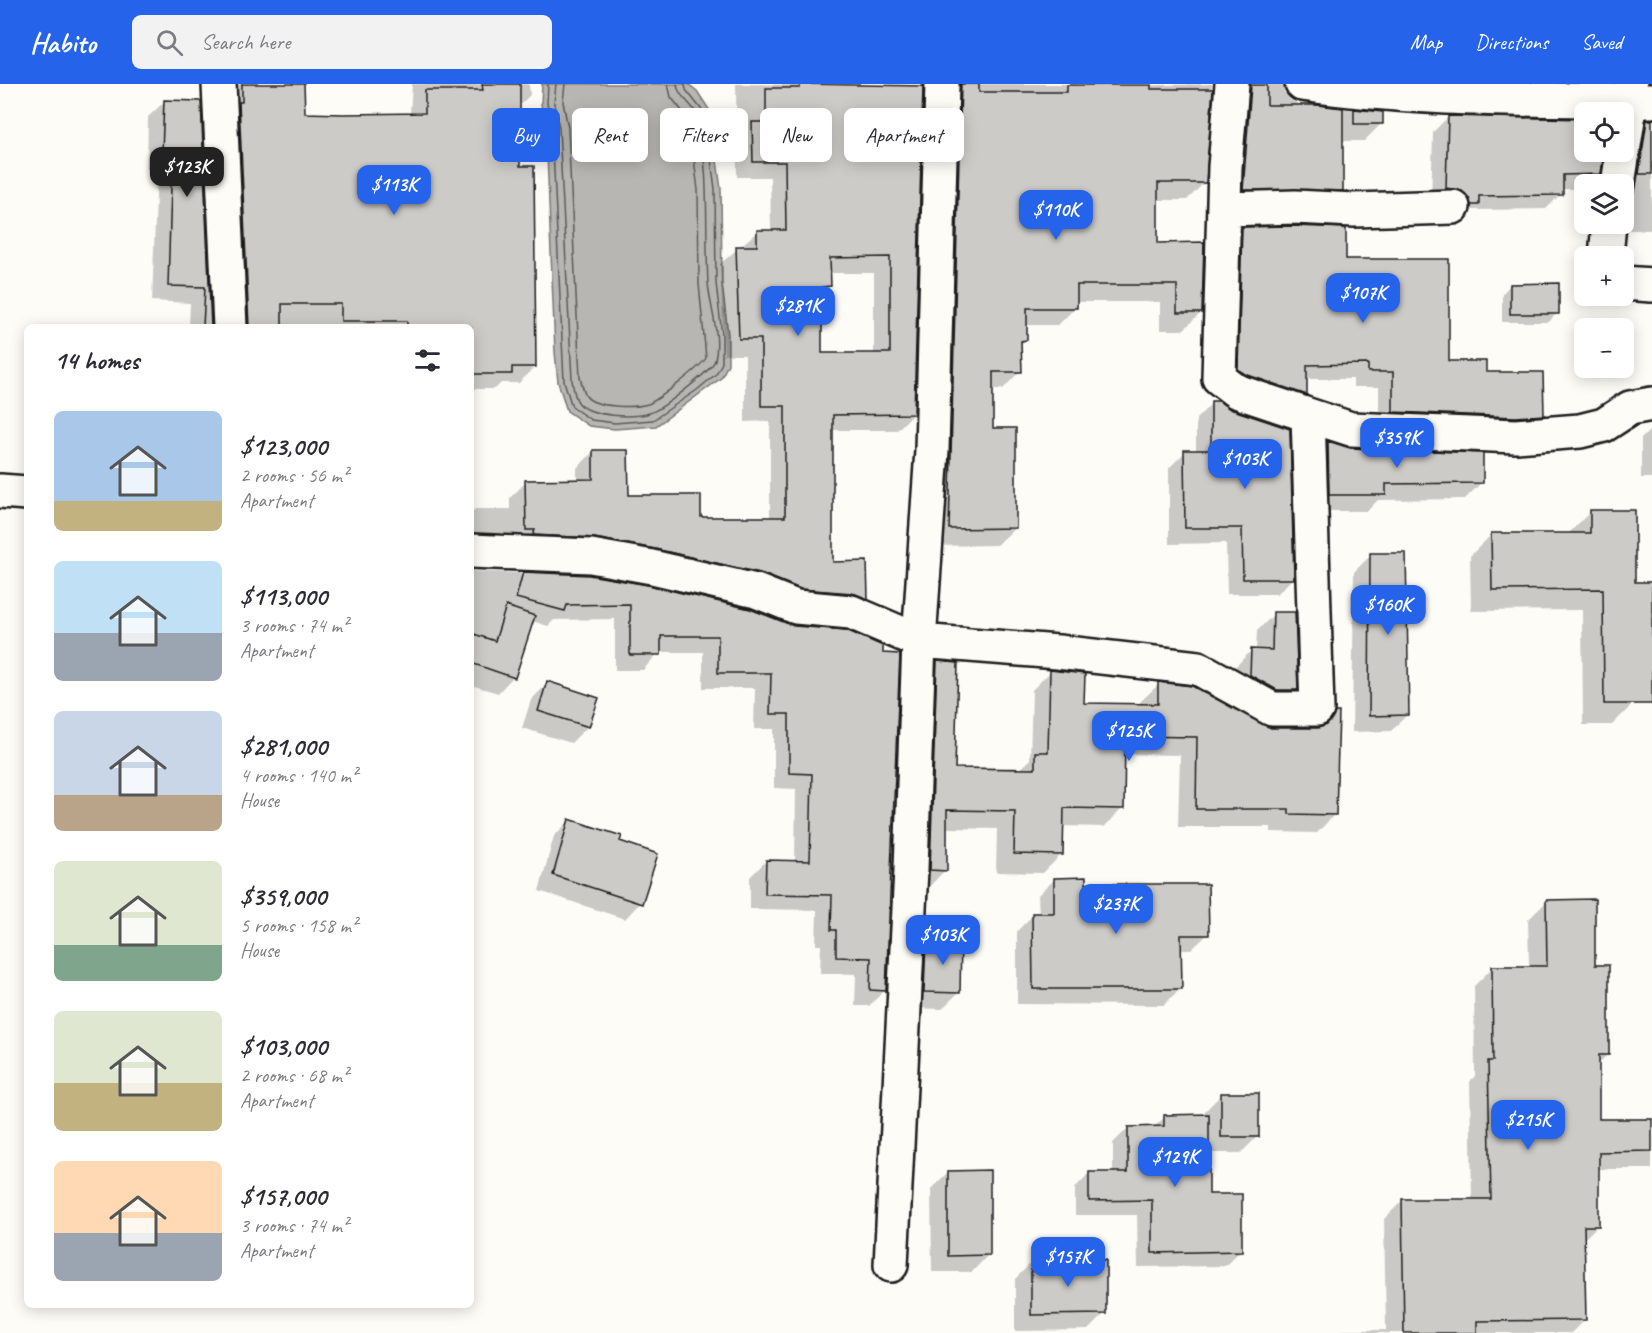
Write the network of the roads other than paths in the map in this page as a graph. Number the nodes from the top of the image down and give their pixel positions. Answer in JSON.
{"nodes":[{"id":1,"x":219,"y":84,"type":"edge"},
{"id":2,"x":942,"y":84,"type":"edge"},
{"id":3,"x":1232,"y":84,"type":"edge"},
{"id":4,"x":1302,"y":84,"type":"edge"},
{"id":5,"x":1638,"y":95,"type":"edge"},
{"id":6,"x":1620,"y":174,"type":"edge"},
{"id":7,"x":1453,"y":207,"type":"dead end"},
{"id":8,"x":1224,"y":208,"type":"junction"},
{"id":9,"x":1634,"y":284,"type":"edge"},
{"id":10,"x":1652,"y":285,"type":"edge"},
{"id":11,"x":230,"y":324,"type":"edge"},
{"id":12,"x":1652,"y":404,"type":"edge"},
{"id":13,"x":1308,"y":415,"type":"junction"},
{"id":14,"x":0,"y":491,"type":"edge"},
{"id":15,"x":24,"y":493,"type":"edge"},
{"id":16,"x":474,"y":551,"type":"edge"},
{"id":17,"x":919,"y":641,"type":"junction"},
{"id":18,"x":891,"y":1265,"type":"dead end"}],
"edges":[{"from":1,"to":11,"type":"street"},
{"from":2,"to":17,"type":"street"},
{"from":3,"to":8,"type":"street"},
{"from":4,"to":5,"type":"street"},
{"from":5,"to":6,"type":"street"},
{"from":7,"to":8,"type":"street"},
{"from":8,"to":13,"type":"street"},
{"from":9,"to":10,"type":"street"},
{"from":12,"to":13,"type":"street"},
{"from":13,"to":17,"type":"street"},
{"from":14,"to":15,"type":"street"},
{"from":16,"to":17,"type":"street"},
{"from":17,"to":18,"type":"street"}]}
